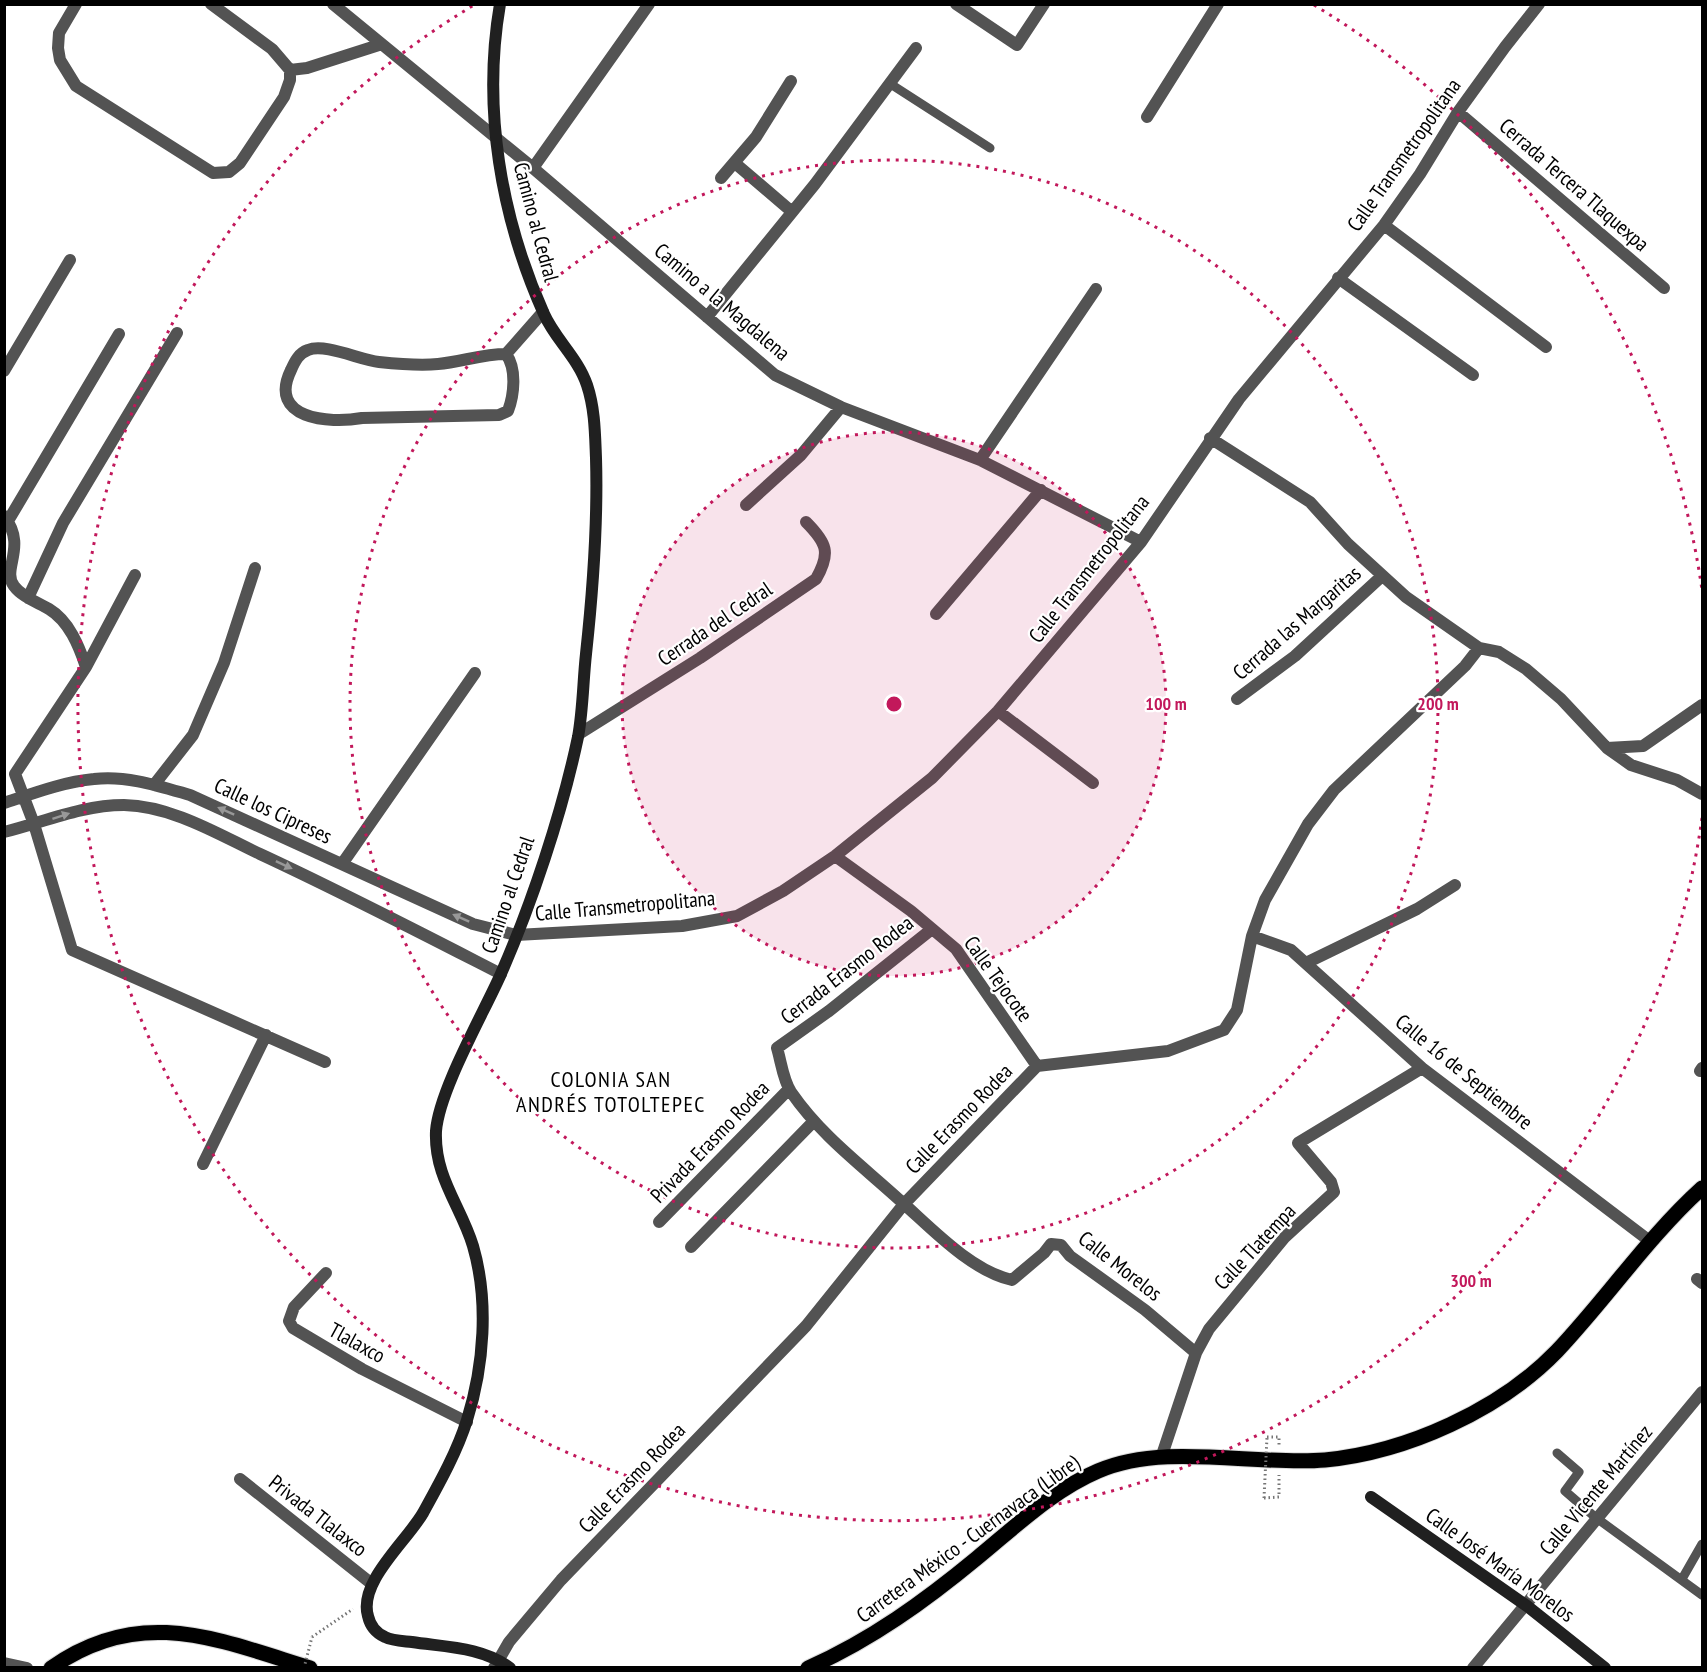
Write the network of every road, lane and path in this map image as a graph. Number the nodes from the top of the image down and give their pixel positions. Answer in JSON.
{"nodes":[{"id":1,"x":76,"y":4,"type":"edge"},
{"id":2,"x":211,"y":4,"type":"edge"},
{"id":3,"x":333,"y":4,"type":"edge"},
{"id":4,"x":500,"y":4,"type":"edge"},
{"id":5,"x":650,"y":4,"type":"edge"},
{"id":6,"x":956,"y":4,"type":"edge"},
{"id":7,"x":1044,"y":4,"type":"edge"},
{"id":8,"x":1218,"y":4,"type":"edge"},
{"id":9,"x":1539,"y":4,"type":"edge"},
{"id":10,"x":382,"y":44,"type":"junction"},
{"id":11,"x":916,"y":48,"type":"dead end"},
{"id":12,"x":290,"y":70,"type":"junction"},
{"id":13,"x":791,"y":81,"type":"dead end"},
{"id":14,"x":890,"y":83,"type":"junction"},
{"id":15,"x":1458,"y":112,"type":"junction"},
{"id":16,"x":1147,"y":117,"type":"dead end"},
{"id":17,"x":496,"y":139,"type":"junction"},
{"id":18,"x":990,"y":148,"type":"dead end"},
{"id":19,"x":736,"y":164,"type":"junction"},
{"id":20,"x":532,"y":168,"type":"junction"},
{"id":21,"x":722,"y":178,"type":"dead end"},
{"id":22,"x":791,"y":211,"type":"junction"},
{"id":23,"x":1384,"y":225,"type":"junction"},
{"id":24,"x":70,"y":260,"type":"dead end"},
{"id":25,"x":1338,"y":278,"type":"junction"},
{"id":26,"x":1664,"y":288,"type":"dead end"},
{"id":27,"x":1096,"y":289,"type":"dead end"},
{"id":28,"x":543,"y":312,"type":"junction"},
{"id":29,"x":707,"y":317,"type":"junction"},
{"id":30,"x":177,"y":333,"type":"dead end"},
{"id":31,"x":119,"y":334,"type":"dead end"},
{"id":32,"x":1546,"y":347,"type":"dead end"},
{"id":33,"x":506,"y":354,"type":"junction"},
{"id":34,"x":4,"y":371,"type":"edge"},
{"id":35,"x":1473,"y":375,"type":"dead end"},
{"id":36,"x":841,"y":407,"type":"junction"},
{"id":37,"x":1210,"y":438,"type":"junction"},
{"id":38,"x":980,"y":460,"type":"junction"},
{"id":39,"x":1041,"y":490,"type":"junction"},
{"id":40,"x":746,"y":505,"type":"dead end"},
{"id":41,"x":6,"y":518,"type":"edge"},
{"id":42,"x":806,"y":522,"type":"dead end"},
{"id":43,"x":1140,"y":542,"type":"junction"},
{"id":44,"x":255,"y":568,"type":"dead end"},
{"id":45,"x":135,"y":575,"type":"dead end"},
{"id":46,"x":1382,"y":576,"type":"junction"},
{"id":47,"x":28,"y":597,"type":"junction"},
{"id":48,"x":936,"y":614,"type":"dead end"},
{"id":49,"x":1479,"y":648,"type":"junction"},
{"id":50,"x":86,"y":667,"type":"junction"},
{"id":51,"x":475,"y":673,"type":"dead end"},
{"id":52,"x":1237,"y":699,"type":"dead end"},
{"id":53,"x":1702,"y":705,"type":"edge"},
{"id":54,"x":998,"y":711,"type":"junction"},
{"id":55,"x":579,"y":734,"type":"junction"},
{"id":56,"x":1607,"y":747,"type":"junction"},
{"id":57,"x":1093,"y":783,"type":"dead end"},
{"id":58,"x":154,"y":785,"type":"junction"},
{"id":59,"x":1702,"y":794,"type":"edge"},
{"id":60,"x":25,"y":796,"type":"junction"},
{"id":61,"x":4,"y":803,"type":"edge"},
{"id":62,"x":34,"y":824,"type":"junction"},
{"id":63,"x":4,"y":832,"type":"edge"},
{"id":64,"x":835,"y":856,"type":"junction"},
{"id":65,"x":342,"y":864,"type":"junction"},
{"id":66,"x":1455,"y":885,"type":"dead end"},
{"id":67,"x":932,"y":929,"type":"junction"},
{"id":68,"x":516,"y":935,"type":"junction"},
{"id":69,"x":1252,"y":936,"type":"junction"},
{"id":70,"x":1306,"y":963,"type":"junction"},
{"id":71,"x":501,"y":974,"type":"junction"},
{"id":72,"x":266,"y":1035,"type":"junction"},
{"id":73,"x":325,"y":1062,"type":"dead end"},
{"id":74,"x":1037,"y":1066,"type":"junction"},
{"id":75,"x":1422,"y":1068,"type":"junction"},
{"id":76,"x":789,"y":1089,"type":"junction"},
{"id":77,"x":814,"y":1121,"type":"junction"},
{"id":78,"x":203,"y":1164,"type":"dead end"},
{"id":79,"x":1702,"y":1188,"type":"edge"},
{"id":80,"x":904,"y":1204,"type":"junction"},
{"id":81,"x":659,"y":1222,"type":"dead end"},
{"id":82,"x":1651,"y":1242,"type":"junction"},
{"id":83,"x":692,"y":1247,"type":"dead end"},
{"id":84,"x":326,"y":1273,"type":"dead end"},
{"id":85,"x":1196,"y":1353,"type":"junction"},
{"id":86,"x":1702,"y":1392,"type":"edge"},
{"id":87,"x":467,"y":1422,"type":"junction"},
{"id":88,"x":1279,"y":1437,"type":"dead end"},
{"id":89,"x":1557,"y":1453,"type":"dead end"},
{"id":90,"x":1161,"y":1458,"type":"junction"},
{"id":91,"x":240,"y":1479,"type":"dead end"},
{"id":92,"x":1279,"y":1497,"type":"dead end"},
{"id":93,"x":1371,"y":1497,"type":"dead end"},
{"id":94,"x":1595,"y":1517,"type":"junction"},
{"id":95,"x":1702,"y":1544,"type":"edge"},
{"id":96,"x":1682,"y":1579,"type":"junction"},
{"id":97,"x":372,"y":1584,"type":"junction"},
{"id":98,"x":1702,"y":1595,"type":"edge"},
{"id":99,"x":1527,"y":1606,"type":"junction"},
{"id":100,"x":341,"y":1617,"type":"dead end"},
{"id":101,"x":497,"y":1663,"type":"edge"},
{"id":102,"x":4,"y":1664,"type":"edge"},
{"id":103,"x":27,"y":1668,"type":"edge"},
{"id":104,"x":51,"y":1668,"type":"edge"},
{"id":105,"x":304,"y":1668,"type":"edge"},
{"id":106,"x":310,"y":1668,"type":"edge"},
{"id":107,"x":510,"y":1668,"type":"edge"},
{"id":108,"x":808,"y":1668,"type":"edge"},
{"id":109,"x":1473,"y":1668,"type":"edge"},
{"id":110,"x":1605,"y":1668,"type":"edge"}],
"edges":[{"from":1,"to":12,"type":"street"},
{"from":2,"to":12,"type":"street"},
{"from":3,"to":10,"type":"street","name":"Camino a la Magdalena"},
{"from":4,"to":17,"type":"street","name":"Camino al Cedral"},
{"from":5,"to":20,"type":"street"},
{"from":6,"to":7,"type":"street"},
{"from":8,"to":16,"type":"street"},
{"from":9,"to":15,"type":"street","name":"Calle Transmetropolitana"},
{"from":10,"to":12,"type":"street"},
{"from":10,"to":17,"type":"street","name":"Camino a la Magdalena"},
{"from":11,"to":14,"type":"street"},
{"from":13,"to":19,"type":"street"},
{"from":14,"to":18,"type":"lane"},
{"from":14,"to":22,"type":"street"},
{"from":15,"to":23,"type":"street","name":"Calle Transmetropolitana"},
{"from":15,"to":26,"type":"street","name":"Cerrada Tercera Tlaquexpa"},
{"from":17,"to":20,"type":"street","name":"Camino a la Magdalena"},
{"from":17,"to":28,"type":"street","name":"Camino al Cedral"},
{"from":19,"to":21,"type":"street"},
{"from":19,"to":22,"type":"street"},
{"from":20,"to":29,"type":"street","name":"Camino a la Magdalena"},
{"from":22,"to":29,"type":"street"},
{"from":23,"to":25,"type":"street","name":"Calle Transmetropolitana"},
{"from":23,"to":32,"type":"street"},
{"from":24,"to":34,"type":"street"},
{"from":25,"to":35,"type":"street"},
{"from":25,"to":37,"type":"street","name":"Calle Transmetropolitana"},
{"from":27,"to":38,"type":"street"},
{"from":28,"to":33,"type":"street"},
{"from":28,"to":55,"type":"street","name":"Camino al Cedral"},
{"from":29,"to":36,"type":"street","name":"Camino a la Magdalena"},
{"from":30,"to":47,"type":"street"},
{"from":31,"to":41,"type":"street"},
{"from":33,"to":33,"type":"street"},
{"from":36,"to":38,"type":"street","name":"Camino a la Magdalena"},
{"from":36,"to":40,"type":"street"},
{"from":37,"to":43,"type":"street","name":"Calle Transmetropolitana"},
{"from":37,"to":46,"type":"street"},
{"from":38,"to":39,"type":"street","name":"Camino a la Magdalena"},
{"from":39,"to":43,"type":"street","name":"Camino a la Magdalena"},
{"from":39,"to":48,"type":"street"},
{"from":41,"to":47,"type":"street"},
{"from":42,"to":55,"type":"street","name":"Cerrada del Cedral"},
{"from":43,"to":54,"type":"street","name":"Calle Transmetropolitana"},
{"from":44,"to":58,"type":"street"},
{"from":45,"to":50,"type":"street"},
{"from":46,"to":49,"type":"street"},
{"from":46,"to":52,"type":"street","name":"Cerrada las Margaritas"},
{"from":47,"to":50,"type":"street"},
{"from":49,"to":56,"type":"street"},
{"from":49,"to":69,"type":"street","name":"Calle Erasmo Rodea"},
{"from":50,"to":60,"type":"street"},
{"from":51,"to":65,"type":"street"},
{"from":53,"to":56,"type":"street"},
{"from":54,"to":57,"type":"street"},
{"from":54,"to":64,"type":"street","name":"Calle Transmetropolitana"},
{"from":55,"to":68,"type":"street","name":"Camino al Cedral"},
{"from":56,"to":59,"type":"street"},
{"from":58,"to":60,"type":"street","name":"Calle los Cipreses"},
{"from":65,"to":58,"type":"street","name":"Calle los Cipreses","one_way":true},
{"from":60,"to":61,"type":"street","name":"Calle los Cipreses"},
{"from":60,"to":62,"type":"street"},
{"from":62,"to":63,"type":"street","name":"Calle los Cipreses"},
{"from":62,"to":71,"type":"street","name":"Calle los Cipreses","one_way":true},
{"from":62,"to":72,"type":"street"},
{"from":64,"to":67,"type":"street","name":"Calle Tejocote"},
{"from":64,"to":68,"type":"street","name":"Calle Transmetropolitana"},
{"from":68,"to":65,"type":"street","name":"Calle los Cipreses","one_way":true},
{"from":66,"to":70,"type":"street"},
{"from":67,"to":74,"type":"street","name":"Calle Tejocote"},
{"from":67,"to":76,"type":"street","name":"Cerrada Erasmo Rodea"},
{"from":68,"to":71,"type":"street","name":"Camino al Cedral"},
{"from":69,"to":70,"type":"street","name":"Calle 16 de Septiembre"},
{"from":69,"to":74,"type":"street","name":"Calle Erasmo Rodea"},
{"from":70,"to":75,"type":"street","name":"Calle 16 de Septiembre"},
{"from":71,"to":87,"type":"street","name":"Camino al Cedral"},
{"from":72,"to":73,"type":"street"},
{"from":72,"to":78,"type":"street"},
{"from":74,"to":80,"type":"street","name":"Calle Erasmo Rodea"},
{"from":75,"to":82,"type":"street","name":"Calle 16 de Septiembre"},
{"from":75,"to":85,"type":"street","name":"Calle Tlatempa"},
{"from":76,"to":77,"type":"street","name":"Cerrada Erasmo Rodea"},
{"from":76,"to":81,"type":"street","name":"Privada Erasmo Rodea"},
{"from":77,"to":80,"type":"street","name":"Cerrada Erasmo Rodea"},
{"from":77,"to":83,"type":"street"},
{"from":79,"to":82,"type":"main road","name":"Carretera México - Cuernavaca (Libre)"},
{"from":80,"to":85,"type":"street","name":"Calle Morelos"},
{"from":80,"to":101,"type":"street","name":"Calle Erasmo Rodea"},
{"from":82,"to":90,"type":"main road","name":"Carretera México - Cuernavaca (Libre)"},
{"from":84,"to":87,"type":"street","name":"Tlalaxco"},
{"from":85,"to":90,"type":"street","name":"Calle Tlatempa"},
{"from":86,"to":94,"type":"street","name":"Calle Vicente Martínez"},
{"from":87,"to":97,"type":"street","name":"Camino al Cedral"},
{"from":88,"to":92,"type":"path","bridge":true},
{"from":89,"to":94,"type":"lane"},
{"from":90,"to":108,"type":"main road","name":"Carretera México - Cuernavaca (Libre)"},
{"from":91,"to":97,"type":"street","name":"Privada Tlalaxco"},
{"from":93,"to":99,"type":"street","name":"Calle José María Morelos"},
{"from":94,"to":96,"type":"lane"},
{"from":94,"to":99,"type":"street","name":"Calle Vicente Martínez"},
{"from":95,"to":96,"type":"lane"},
{"from":96,"to":98,"type":"lane"},
{"from":97,"to":101,"type":"street","name":"Camino al Cedral"},
{"from":99,"to":109,"type":"street","name":"Calle Vicente Martínez"},
{"from":99,"to":110,"type":"street","name":"Calle José María Morelos"},
{"from":100,"to":105,"type":"path","bridge":true},
{"from":101,"to":107,"type":"street","name":"Camino al Cedral"},
{"from":102,"to":103,"type":"street"},
{"from":104,"to":106,"type":"main road"}]}
